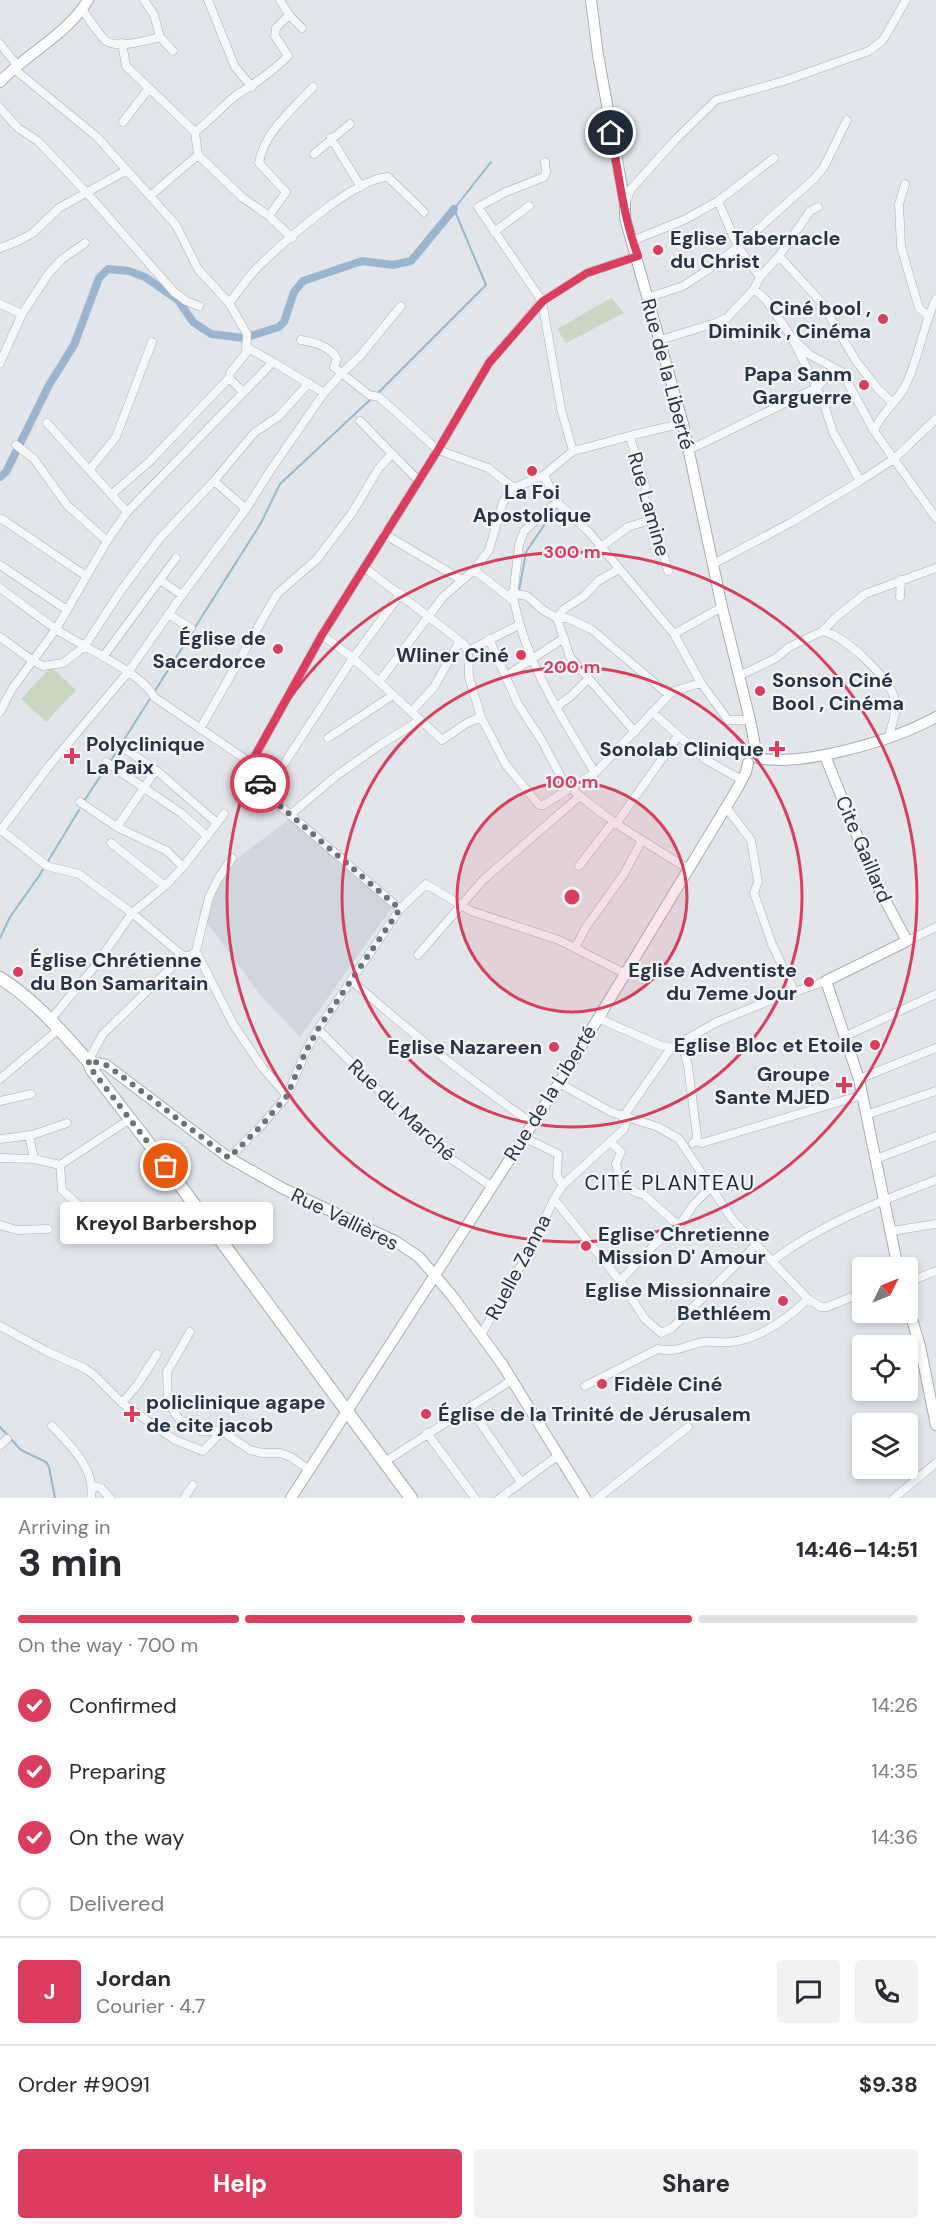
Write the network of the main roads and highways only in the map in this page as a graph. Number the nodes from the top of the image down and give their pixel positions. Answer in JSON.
{"nodes":[{"id":1,"x":0,"y":978,"type":"edge"},
{"id":2,"x":411,"y":1498,"type":"edge"}],
"edges":[{"from":1,"to":2,"type":"main road"}]}
